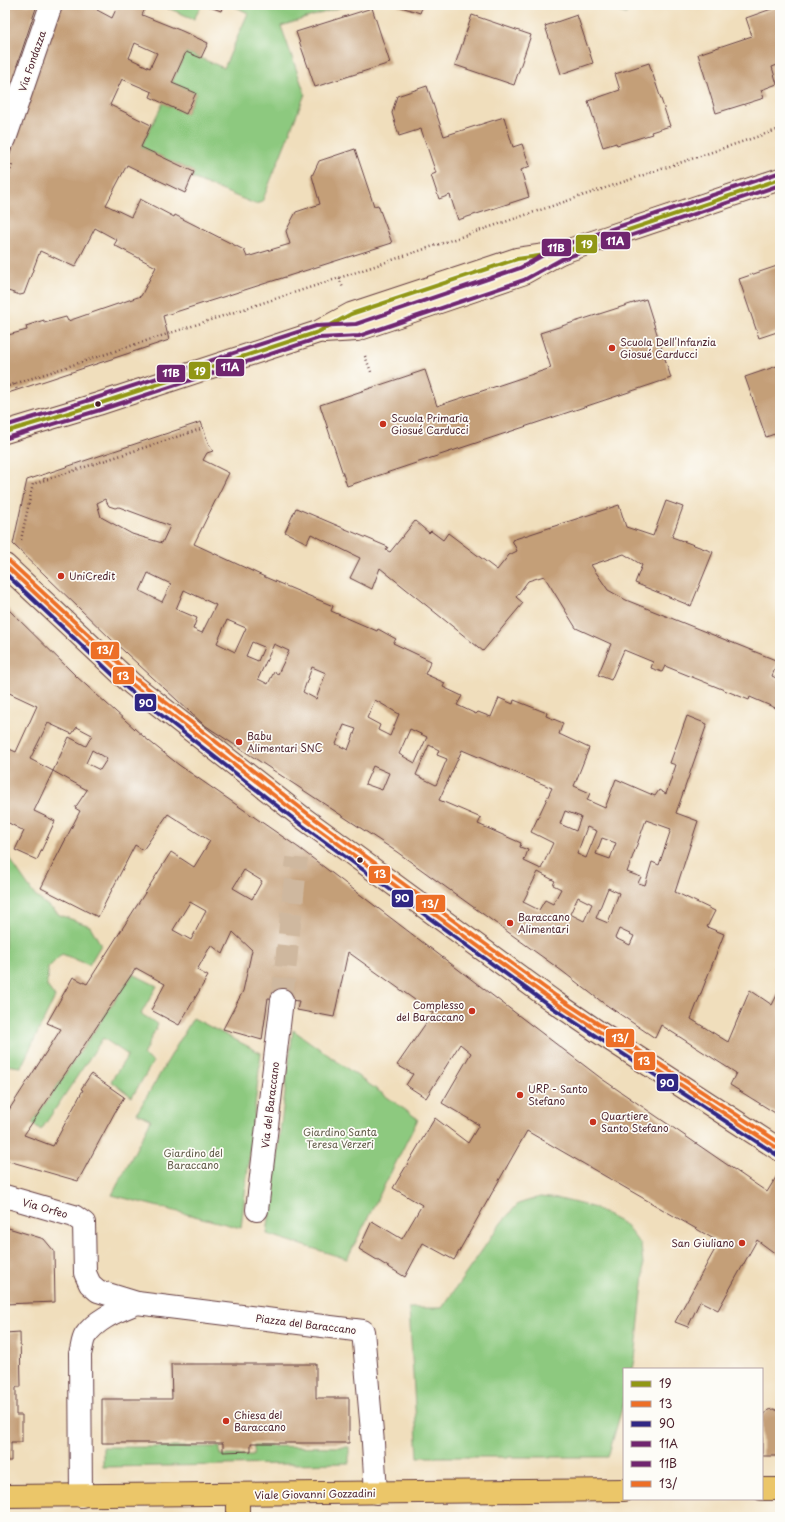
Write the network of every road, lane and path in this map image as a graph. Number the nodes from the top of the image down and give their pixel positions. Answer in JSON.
{"nodes":[{"id":1,"x":51,"y":5,"type":"edge"},
{"id":2,"x":780,"y":129,"type":"edge"},
{"id":3,"x":5,"y":139,"type":"edge"},
{"id":4,"x":780,"y":179,"type":"edge"},
{"id":5,"x":15,"y":384,"type":"junction"},
{"id":6,"x":5,"y":387,"type":"edge"},
{"id":7,"x":17,"y":390,"type":"dead end"},
{"id":8,"x":204,"y":428,"type":"dead end"},
{"id":9,"x":5,"y":432,"type":"edge"},
{"id":10,"x":43,"y":474,"type":"dead end"},
{"id":11,"x":45,"y":480,"type":"junction"},
{"id":12,"x":21,"y":540,"type":"dead end"},
{"id":13,"x":5,"y":564,"type":"edge"},
{"id":14,"x":282,"y":1000,"type":"tunnel mouth"},
{"id":15,"x":780,"y":1150,"type":"edge"},
{"id":16,"x":5,"y":1196,"type":"edge"},
{"id":17,"x":257,"y":1210,"type":"dead end"},
{"id":18,"x":84,"y":1224,"type":"joint"},
{"id":19,"x":136,"y":1302,"type":"junction"},
{"id":20,"x":763,"y":1489,"type":"edge"},
{"id":21,"x":780,"y":1489,"type":"edge"},
{"id":22,"x":623,"y":1490,"type":"edge"},
{"id":23,"x":376,"y":1493,"type":"junction"},
{"id":24,"x":238,"y":1494,"type":"junction"},
{"id":25,"x":5,"y":1496,"type":"edge"},
{"id":26,"x":81,"y":1496,"type":"junction"},
{"id":27,"x":238,"y":1517,"type":"edge"}],
"edges":[{"from":1,"to":3,"type":"street","name":"Via Fondazza"},
{"from":2,"to":5,"type":"path"},
{"from":4,"to":9,"type":"street"},
{"from":5,"to":6,"type":"path"},
{"from":5,"to":7,"type":"path"},
{"from":8,"to":11,"type":"path"},
{"from":10,"to":11,"type":"path"},
{"from":11,"to":12,"type":"path"},
{"from":13,"to":15,"type":"street"},
{"from":14,"to":17,"type":"street","name":"Via del Baraccano"},
{"from":16,"to":18,"type":"street","name":"Via Orfeo"},
{"from":18,"to":19,"type":"street","name":"Piazza del Baraccano"},
{"from":19,"to":23,"type":"street","name":"Piazza del Baraccano"},
{"from":19,"to":26,"type":"street"},
{"from":20,"to":21,"type":"main road"},
{"from":22,"to":23,"type":"main road","name":"Viale Giovanni Gozzadini"},
{"from":23,"to":24,"type":"main road","name":"Viale Giovanni Gozzadini"},
{"from":24,"to":26,"type":"main road","name":"Viale Giovanni Gozzadini"},
{"from":24,"to":27,"type":"main road"},
{"from":25,"to":26,"type":"main road","name":"Viale Giovanni Gozzadini"}]}
